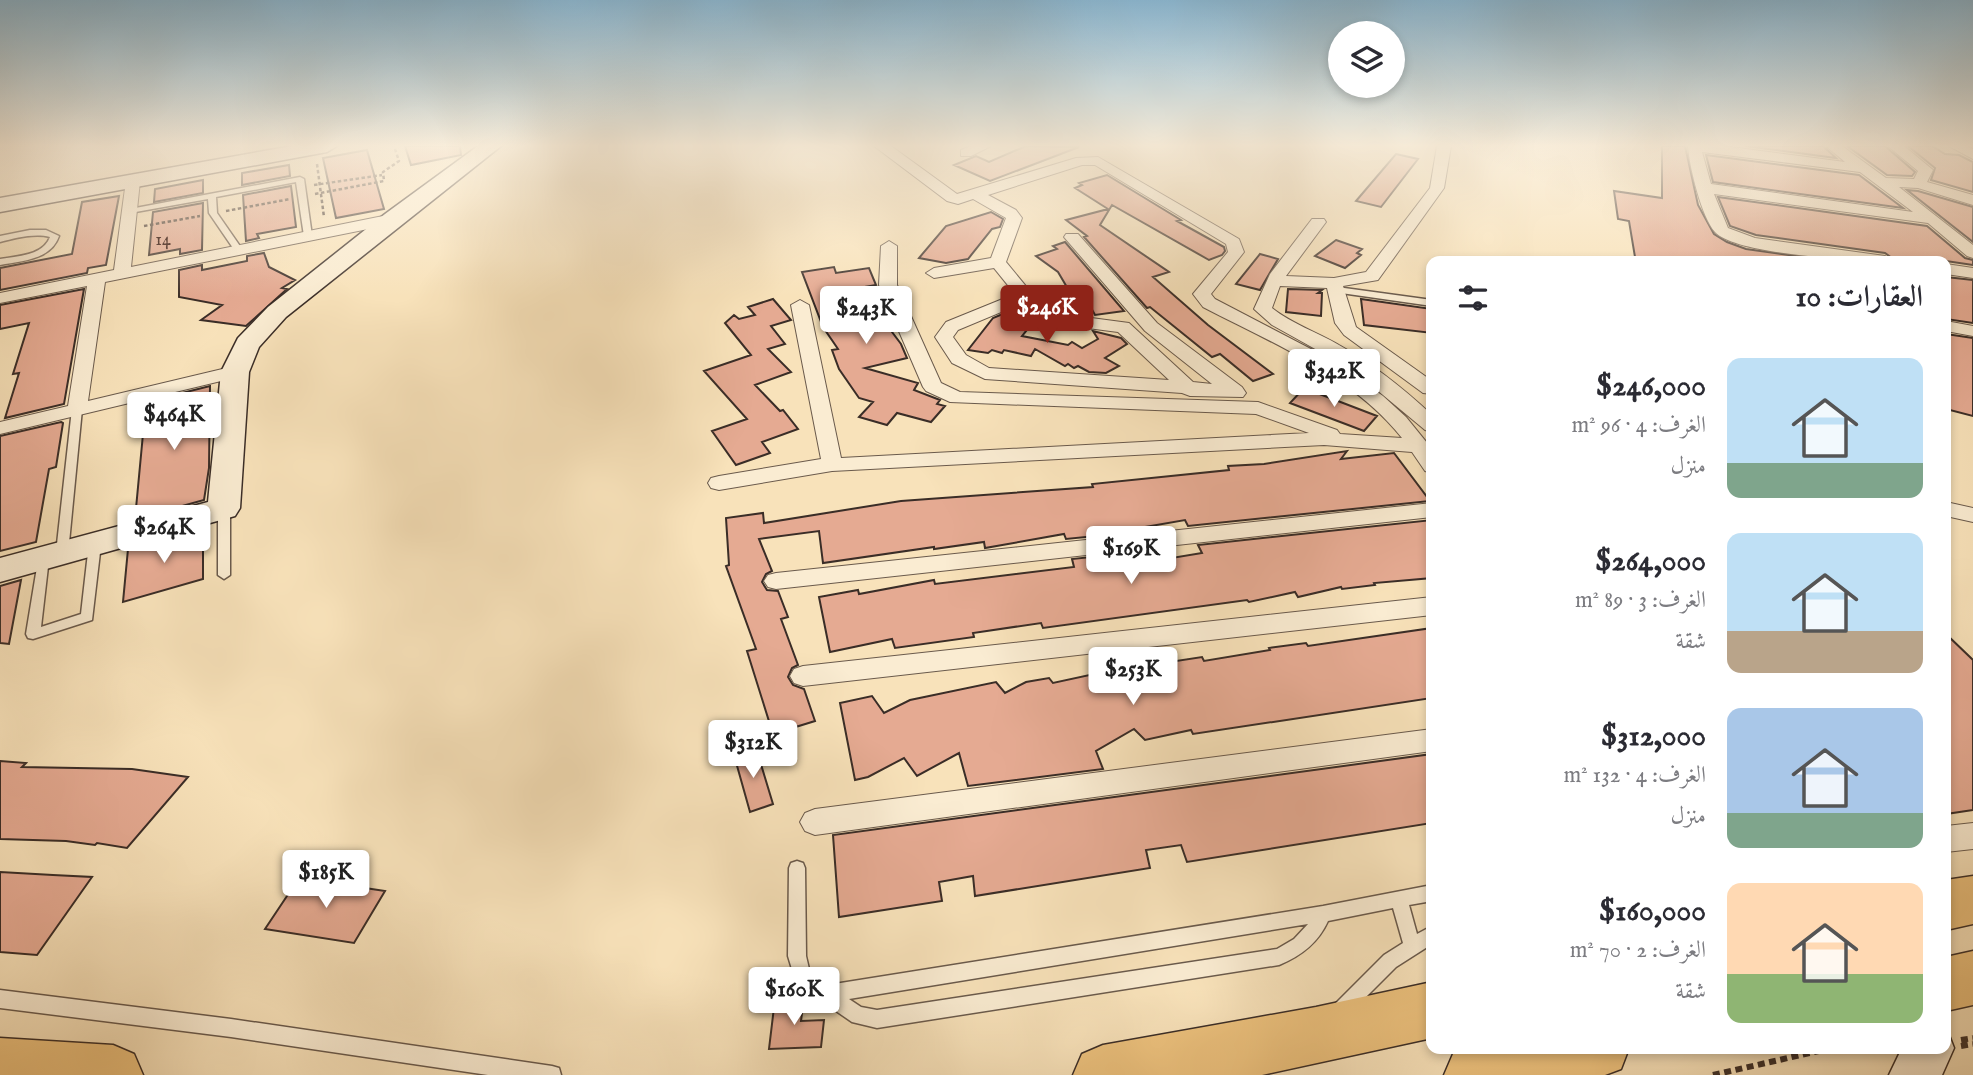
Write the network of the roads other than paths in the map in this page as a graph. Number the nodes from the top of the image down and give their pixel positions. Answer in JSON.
{"nodes":[{"id":1,"x":49,"y":196,"type":"edge"},
{"id":2,"x":131,"y":196,"type":"edge"},
{"id":3,"x":212,"y":196,"type":"joint"},
{"id":4,"x":302,"y":196,"type":"edge"},
{"id":5,"x":424,"y":196,"type":"edge"},
{"id":6,"x":950,"y":196,"type":"edge"},
{"id":7,"x":967,"y":196,"type":"edge"},
{"id":8,"x":979,"y":196,"type":"edge"},
{"id":9,"x":1157,"y":196,"type":"edge"},
{"id":10,"x":1430,"y":196,"type":"edge"},
{"id":11,"x":1708,"y":196,"type":"edge"},
{"id":12,"x":1766,"y":196,"type":"edge"},
{"id":13,"x":1901,"y":196,"type":"edge"},
{"id":14,"x":0,"y":205,"type":"edge"},
{"id":15,"x":130,"y":211,"type":"junction"},
{"id":16,"x":393,"y":219,"type":"junction"},
{"id":17,"x":1933,"y":219,"type":"junction"},
{"id":18,"x":1318,"y":222,"type":"dead end"},
{"id":19,"x":308,"y":236,"type":"junction"},
{"id":20,"x":1072,"y":237,"type":"dead end"},
{"id":21,"x":0,"y":239,"type":"edge"},
{"id":22,"x":889,"y":246,"type":"dead end"},
{"id":23,"x":238,"y":249,"type":"junction"},
{"id":24,"x":1973,"y":253,"type":"edge"},
{"id":25,"x":1850,"y":256,"type":"edge"},
{"id":26,"x":0,"y":262,"type":"edge"},
{"id":27,"x":998,"y":262,"type":"junction"},
{"id":28,"x":1951,"y":270,"type":"edge"},
{"id":29,"x":122,"y":272,"type":"junction"},
{"id":30,"x":934,"y":273,"type":"dead end"},
{"id":31,"x":1973,"y":273,"type":"edge"},
{"id":32,"x":97,"y":278,"type":"junction"},
{"id":33,"x":1275,"y":281,"type":"junction"},
{"id":34,"x":1336,"y":286,"type":"junction"},
{"id":35,"x":1025,"y":296,"type":"junction"},
{"id":36,"x":0,"y":298,"type":"edge"},
{"id":37,"x":1426,"y":302,"type":"edge"},
{"id":38,"x":800,"y":305,"type":"dead end"},
{"id":39,"x":1951,"y":327,"type":"edge"},
{"id":40,"x":1973,"y":331,"type":"edge"},
{"id":41,"x":235,"y":372,"type":"junction"},
{"id":42,"x":1426,"y":385,"type":"edge"},
{"id":43,"x":1190,"y":390,"type":"junction"},
{"id":44,"x":1235,"y":391,"type":"junction"},
{"id":45,"x":1258,"y":408,"type":"junction"},
{"id":46,"x":77,"y":409,"type":"junction"},
{"id":47,"x":1426,"y":420,"type":"edge"},
{"id":48,"x":0,"y":428,"type":"edge"},
{"id":49,"x":1344,"y":439,"type":"junction"},
{"id":50,"x":1419,"y":446,"type":"junction"},
{"id":51,"x":1426,"y":457,"type":"edge"},
{"id":52,"x":832,"y":464,"type":"junction"},
{"id":53,"x":719,"y":483,"type":"dead end"},
{"id":54,"x":224,"y":508,"type":"junction"},
{"id":55,"x":1951,"y":510,"type":"edge"},
{"id":56,"x":1426,"y":511,"type":"edge"},
{"id":57,"x":1973,"y":515,"type":"edge"},
{"id":58,"x":95,"y":544,"type":"junction"},
{"id":59,"x":52,"y":555,"type":"junction"},
{"id":60,"x":0,"y":570,"type":"edge"},
{"id":61,"x":224,"y":575,"type":"dead end"},
{"id":62,"x":776,"y":582,"type":"dead end"},
{"id":63,"x":1426,"y":607,"type":"edge"},
{"id":64,"x":803,"y":676,"type":"dead end"},
{"id":65,"x":1426,"y":741,"type":"edge"},
{"id":66,"x":815,"y":822,"type":"dead end"},
{"id":67,"x":1973,"y":836,"type":"edge"},
{"id":68,"x":1951,"y":838,"type":"edge"},
{"id":69,"x":797,"y":868,"type":"dead end"},
{"id":70,"x":1426,"y":894,"type":"edge"},
{"id":71,"x":1399,"y":899,"type":"junction"},
{"id":72,"x":1973,"y":900,"type":"edge"},
{"id":73,"x":1951,"y":904,"type":"edge"},
{"id":74,"x":1323,"y":914,"type":"junction"},
{"id":75,"x":1426,"y":938,"type":"edge"},
{"id":76,"x":1412,"y":946,"type":"junction"},
{"id":77,"x":827,"y":994,"type":"junction"},
{"id":78,"x":0,"y":999,"type":"edge"},
{"id":79,"x":1426,"y":1011,"type":"edge"},
{"id":80,"x":1316,"y":1036,"type":"junction"},
{"id":81,"x":1572,"y":1054,"type":"edge"},
{"id":82,"x":1926,"y":1054,"type":"edge"},
{"id":83,"x":0,"y":1067,"type":"edge"},
{"id":84,"x":113,"y":1075,"type":"edge"},
{"id":85,"x":552,"y":1075,"type":"edge"},
{"id":86,"x":1103,"y":1075,"type":"edge"},
{"id":87,"x":1474,"y":1075,"type":"edge"},
{"id":88,"x":1915,"y":1075,"type":"edge"}],
"edges":[{"from":1,"to":14,"type":"street"},
{"from":2,"to":15,"type":"street"},
{"from":3,"to":15,"type":"lane"},
{"from":3,"to":23,"type":"lane"},
{"from":4,"to":19,"type":"lane"},
{"from":5,"to":16,"type":"street"},
{"from":6,"to":7,"type":"street"},
{"from":8,"to":27,"type":"street"},
{"from":9,"to":50,"type":"street"},
{"from":10,"to":34,"type":"street"},
{"from":11,"to":25,"type":"street"},
{"from":12,"to":17,"type":"street"},
{"from":13,"to":17,"type":"street"},
{"from":15,"to":29,"type":"street"},
{"from":16,"to":19,"type":"street"},
{"from":16,"to":41,"type":"street"},
{"from":17,"to":24,"type":"street"},
{"from":18,"to":33,"type":"street"},
{"from":19,"to":23,"type":"street"},
{"from":20,"to":44,"type":"street"},
{"from":21,"to":26,"type":"lane"},
{"from":22,"to":45,"type":"street"},
{"from":23,"to":29,"type":"street"},
{"from":27,"to":30,"type":"street"},
{"from":27,"to":35,"type":"street"},
{"from":28,"to":31,"type":"street"},
{"from":29,"to":32,"type":"street"},
{"from":32,"to":36,"type":"street"},
{"from":32,"to":46,"type":"street"},
{"from":33,"to":34,"type":"street"},
{"from":33,"to":47,"type":"street"},
{"from":34,"to":37,"type":"lane"},
{"from":34,"to":42,"type":"street"},
{"from":35,"to":43,"type":"street"},
{"from":35,"to":43,"type":"street"},
{"from":38,"to":52,"type":"street"},
{"from":39,"to":40,"type":"street"},
{"from":41,"to":46,"type":"street"},
{"from":41,"to":54,"type":"street"},
{"from":43,"to":44,"type":"street"},
{"from":44,"to":45,"type":"street"},
{"from":45,"to":49,"type":"street"},
{"from":46,"to":48,"type":"street"},
{"from":46,"to":59,"type":"lane"},
{"from":49,"to":50,"type":"street"},
{"from":49,"to":52,"type":"street"},
{"from":50,"to":51,"type":"street"},
{"from":52,"to":53,"type":"street"},
{"from":54,"to":58,"type":"street"},
{"from":54,"to":61,"type":"lane"},
{"from":55,"to":57,"type":"street"},
{"from":56,"to":62,"type":"street"},
{"from":58,"to":59,"type":"street"},
{"from":58,"to":59,"type":"lane"},
{"from":59,"to":60,"type":"street"},
{"from":63,"to":64,"type":"street"},
{"from":65,"to":66,"type":"street"},
{"from":67,"to":68,"type":"street"},
{"from":69,"to":77,"type":"lane"},
{"from":70,"to":71,"type":"lane"},
{"from":71,"to":74,"type":"lane"},
{"from":71,"to":76,"type":"lane"},
{"from":72,"to":73,"type":"highway"},
{"from":74,"to":77,"type":"lane"},
{"from":74,"to":77,"type":"lane"},
{"from":75,"to":76,"type":"lane"},
{"from":76,"to":80,"type":"lane"},
{"from":78,"to":85,"type":"lane"},
{"from":79,"to":80,"type":"highway"},
{"from":80,"to":86,"type":"highway"},
{"from":81,"to":87,"type":"highway"},
{"from":82,"to":88,"type":"street"},
{"from":83,"to":84,"type":"highway"}]}
